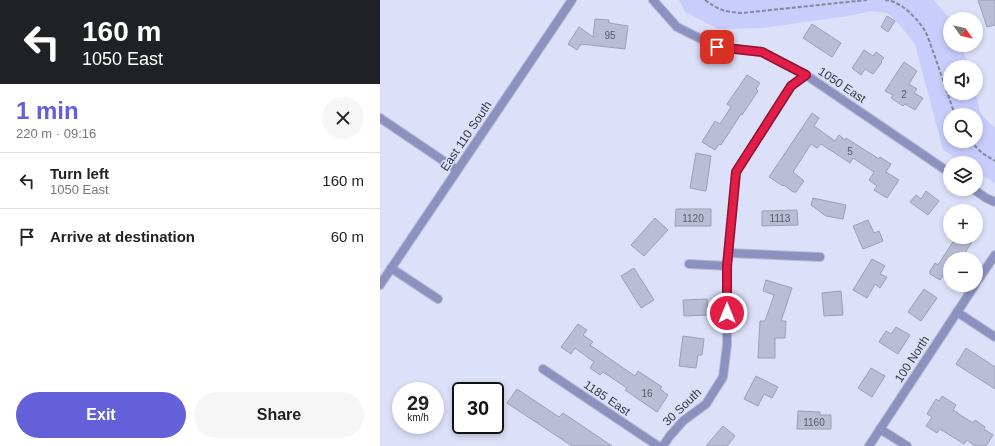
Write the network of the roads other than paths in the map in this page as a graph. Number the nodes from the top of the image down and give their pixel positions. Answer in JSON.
{"nodes":[{"id":1,"x":572,"y":0,"type":"edge"},
{"id":2,"x":653,"y":0,"type":"edge"},
{"id":3,"x":806,"y":75,"type":"junction"},
{"id":4,"x":380,"y":118,"type":"edge"},
{"id":5,"x":943,"y":168,"type":"edge"},
{"id":6,"x":457,"y":170,"type":"junction"},
{"id":7,"x":983,"y":196,"type":"edge"},
{"id":8,"x":995,"y":202,"type":"edge"},
{"id":9,"x":728,"y":253,"type":"junction"},
{"id":10,"x":995,"y":255,"type":"edge"},
{"id":11,"x":820,"y":257,"type":"dead end"},
{"id":12,"x":689,"y":264,"type":"dead end"},
{"id":13,"x":727,"y":266,"type":"junction"},
{"id":14,"x":391,"y":268,"type":"junction"},
{"id":15,"x":983,"y":272,"type":"edge"},
{"id":16,"x":380,"y":285,"type":"edge"},
{"id":17,"x":970,"y":292,"type":"edge"},
{"id":18,"x":438,"y":300,"type":"dead end"},
{"id":19,"x":957,"y":312,"type":"junction"},
{"id":20,"x":995,"y":337,"type":"edge"},
{"id":21,"x":543,"y":369,"type":"dead end"},
{"id":22,"x":880,"y":429,"type":"junction"},
{"id":23,"x":658,"y":446,"type":"edge"},
{"id":24,"x":663,"y":446,"type":"edge"},
{"id":25,"x":869,"y":446,"type":"edge"},
{"id":26,"x":906,"y":446,"type":"edge"}],
"edges":[{"from":1,"to":6,"type":"street","name":"East 110 South"},
{"from":2,"to":3,"type":"street","name":"1050 East"},
{"from":3,"to":5,"type":"street","name":"1050 East"},
{"from":3,"to":9,"type":"street","name":"30 South"},
{"from":4,"to":6,"type":"street"},
{"from":6,"to":14,"type":"street","name":"East 110 South"},
{"from":7,"to":8,"type":"street"},
{"from":9,"to":11,"type":"street"},
{"from":9,"to":13,"type":"street","name":"30 South"},
{"from":10,"to":15,"type":"street","name":"100 North"},
{"from":12,"to":13,"type":"street"},
{"from":13,"to":24,"type":"street","name":"30 South"},
{"from":14,"to":16,"type":"street","name":"East 110 South"},
{"from":14,"to":18,"type":"street"},
{"from":17,"to":19,"type":"street","name":"100 North"},
{"from":19,"to":20,"type":"street"},
{"from":19,"to":22,"type":"street","name":"100 North"},
{"from":21,"to":23,"type":"street","name":"1185 East"},
{"from":22,"to":25,"type":"street","name":"100 North"},
{"from":22,"to":26,"type":"street"}]}
